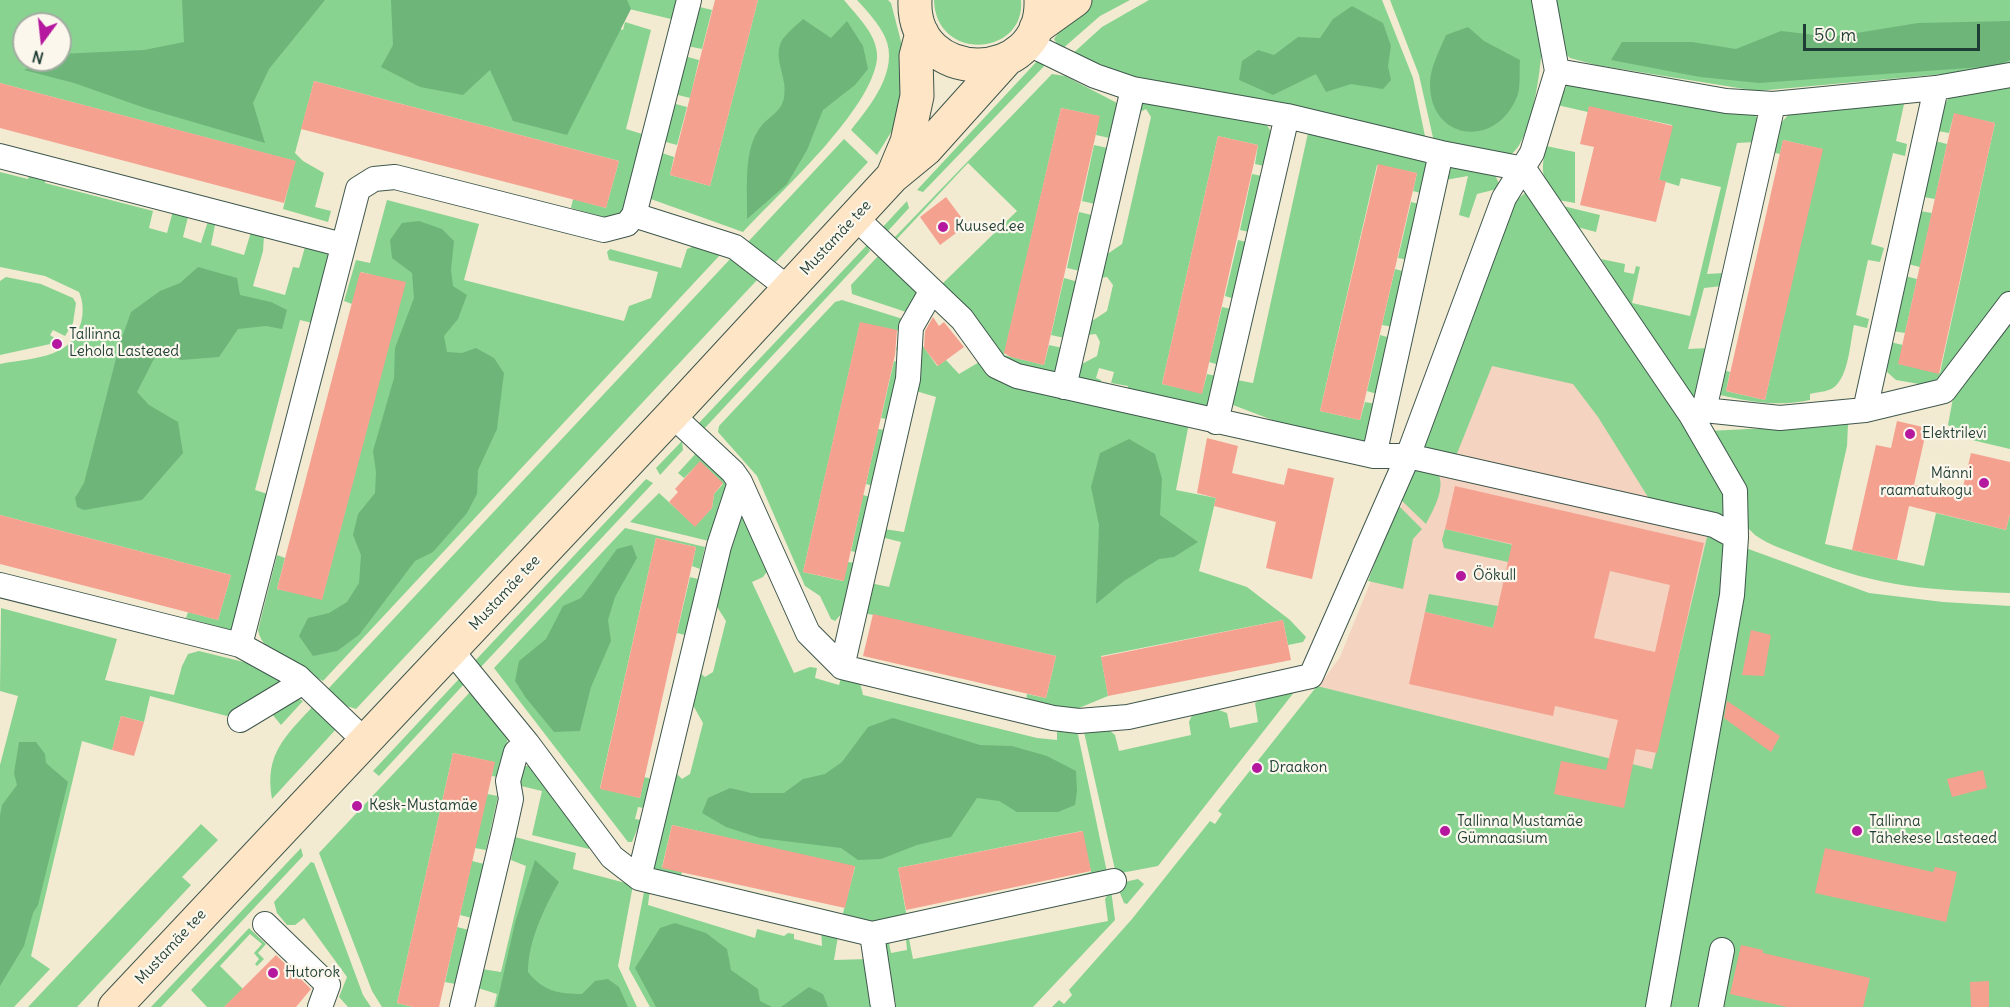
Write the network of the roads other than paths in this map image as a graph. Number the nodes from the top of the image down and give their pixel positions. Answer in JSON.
{"nodes":[{"id":1,"x":689,"y":0,"type":"edge"},
{"id":2,"x":1075,"y":0,"type":"edge"},
{"id":3,"x":1544,"y":0,"type":"edge"},
{"id":4,"x":915,"y":11,"type":"edge"},
{"id":5,"x":1028,"y":33,"type":"edge"},
{"id":6,"x":1557,"y":71,"type":"junction"},
{"id":7,"x":2010,"y":75,"type":"edge"},
{"id":8,"x":1936,"y":88,"type":"junction"},
{"id":9,"x":1133,"y":90,"type":"junction"},
{"id":10,"x":1773,"y":104,"type":"junction"},
{"id":11,"x":1287,"y":116,"type":"junction"},
{"id":12,"x":1441,"y":153,"type":"junction"},
{"id":13,"x":0,"y":156,"type":"edge"},
{"id":14,"x":1524,"y":169,"type":"junction"},
{"id":15,"x":892,"y":177,"type":"junction"},
{"id":16,"x":634,"y":215,"type":"junction"},
{"id":17,"x":856,"y":218,"type":"junction"},
{"id":18,"x":343,"y":245,"type":"junction"},
{"id":19,"x":788,"y":288,"type":"junction"},
{"id":20,"x":931,"y":291,"type":"junction"},
{"id":21,"x":2010,"y":304,"type":"edge"},
{"id":22,"x":1064,"y":387,"type":"junction"},
{"id":23,"x":1865,"y":410,"type":"junction"},
{"id":24,"x":1697,"y":412,"type":"junction"},
{"id":25,"x":672,"y":415,"type":"junction"},
{"id":26,"x":1216,"y":422,"type":"junction"},
{"id":27,"x":1374,"y":456,"type":"junction"},
{"id":28,"x":1408,"y":456,"type":"junction"},
{"id":29,"x":740,"y":482,"type":"junction"},
{"id":30,"x":1736,"y":537,"type":"junction"},
{"id":31,"x":0,"y":585,"type":"edge"},
{"id":32,"x":240,"y":645,"type":"junction"},
{"id":33,"x":452,"y":650,"type":"junction"},
{"id":34,"x":842,"y":668,"type":"junction"},
{"id":35,"x":303,"y":682,"type":"junction"},
{"id":36,"x":240,"y":720,"type":"dead end"},
{"id":37,"x":364,"y":740,"type":"junction"},
{"id":38,"x":526,"y":743,"type":"junction"},
{"id":39,"x":639,"y":878,"type":"junction"},
{"id":40,"x":1114,"y":881,"type":"dead end"},
{"id":41,"x":265,"y":924,"type":"dead end"},
{"id":42,"x":872,"y":934,"type":"junction"},
{"id":43,"x":1722,"y":950,"type":"dead end"},
{"id":44,"x":120,"y":1005,"type":"edge"},
{"id":45,"x":320,"y":1007,"type":"edge"},
{"id":46,"x":462,"y":1007,"type":"edge"},
{"id":47,"x":883,"y":1007,"type":"edge"},
{"id":48,"x":1658,"y":1007,"type":"edge"},
{"id":49,"x":1711,"y":1007,"type":"edge"}],
"edges":[{"from":1,"to":16,"type":"street"},
{"from":2,"to":5,"type":"main road"},
{"from":3,"to":6,"type":"street"},
{"from":4,"to":5,"type":"main road"},
{"from":4,"to":15,"type":"main road","name":"Mustamäe tee"},
{"from":5,"to":9,"type":"street"},
{"from":5,"to":15,"type":"main road","name":"Mustamäe tee"},
{"from":6,"to":10,"type":"street"},
{"from":6,"to":14,"type":"street"},
{"from":7,"to":8,"type":"street"},
{"from":8,"to":10,"type":"street"},
{"from":8,"to":23,"type":"street"},
{"from":9,"to":11,"type":"street"},
{"from":9,"to":22,"type":"street"},
{"from":10,"to":24,"type":"street"},
{"from":11,"to":12,"type":"street"},
{"from":11,"to":26,"type":"street"},
{"from":12,"to":14,"type":"street"},
{"from":12,"to":27,"type":"street"},
{"from":13,"to":18,"type":"street"},
{"from":14,"to":24,"type":"street"},
{"from":14,"to":28,"type":"street"},
{"from":15,"to":17,"type":"main road","name":"Mustamäe tee"},
{"from":16,"to":18,"type":"street"},
{"from":16,"to":19,"type":"street"},
{"from":17,"to":19,"type":"main road","name":"Mustamäe tee"},
{"from":17,"to":20,"type":"street"},
{"from":18,"to":32,"type":"street"},
{"from":19,"to":25,"type":"main road","name":"Mustamäe tee"},
{"from":20,"to":22,"type":"street"},
{"from":20,"to":34,"type":"street"},
{"from":21,"to":23,"type":"street"},
{"from":22,"to":26,"type":"street"},
{"from":23,"to":24,"type":"street"},
{"from":24,"to":30,"type":"street"},
{"from":25,"to":29,"type":"street"},
{"from":25,"to":33,"type":"main road","name":"Mustamäe tee"},
{"from":26,"to":27,"type":"street"},
{"from":27,"to":28,"type":"street"},
{"from":28,"to":30,"type":"street"},
{"from":28,"to":34,"type":"street"},
{"from":29,"to":34,"type":"street"},
{"from":29,"to":39,"type":"street"},
{"from":30,"to":48,"type":"street"},
{"from":31,"to":32,"type":"street"},
{"from":32,"to":35,"type":"street"},
{"from":33,"to":37,"type":"main road","name":"Mustamäe tee"},
{"from":33,"to":38,"type":"street"},
{"from":35,"to":36,"type":"street"},
{"from":35,"to":37,"type":"street"},
{"from":37,"to":44,"type":"main road","name":"Mustamäe tee"},
{"from":38,"to":39,"type":"street"},
{"from":38,"to":46,"type":"street"},
{"from":39,"to":42,"type":"street"},
{"from":40,"to":42,"type":"street"},
{"from":41,"to":45,"type":"street"},
{"from":42,"to":47,"type":"street"},
{"from":43,"to":49,"type":"street"}]}
